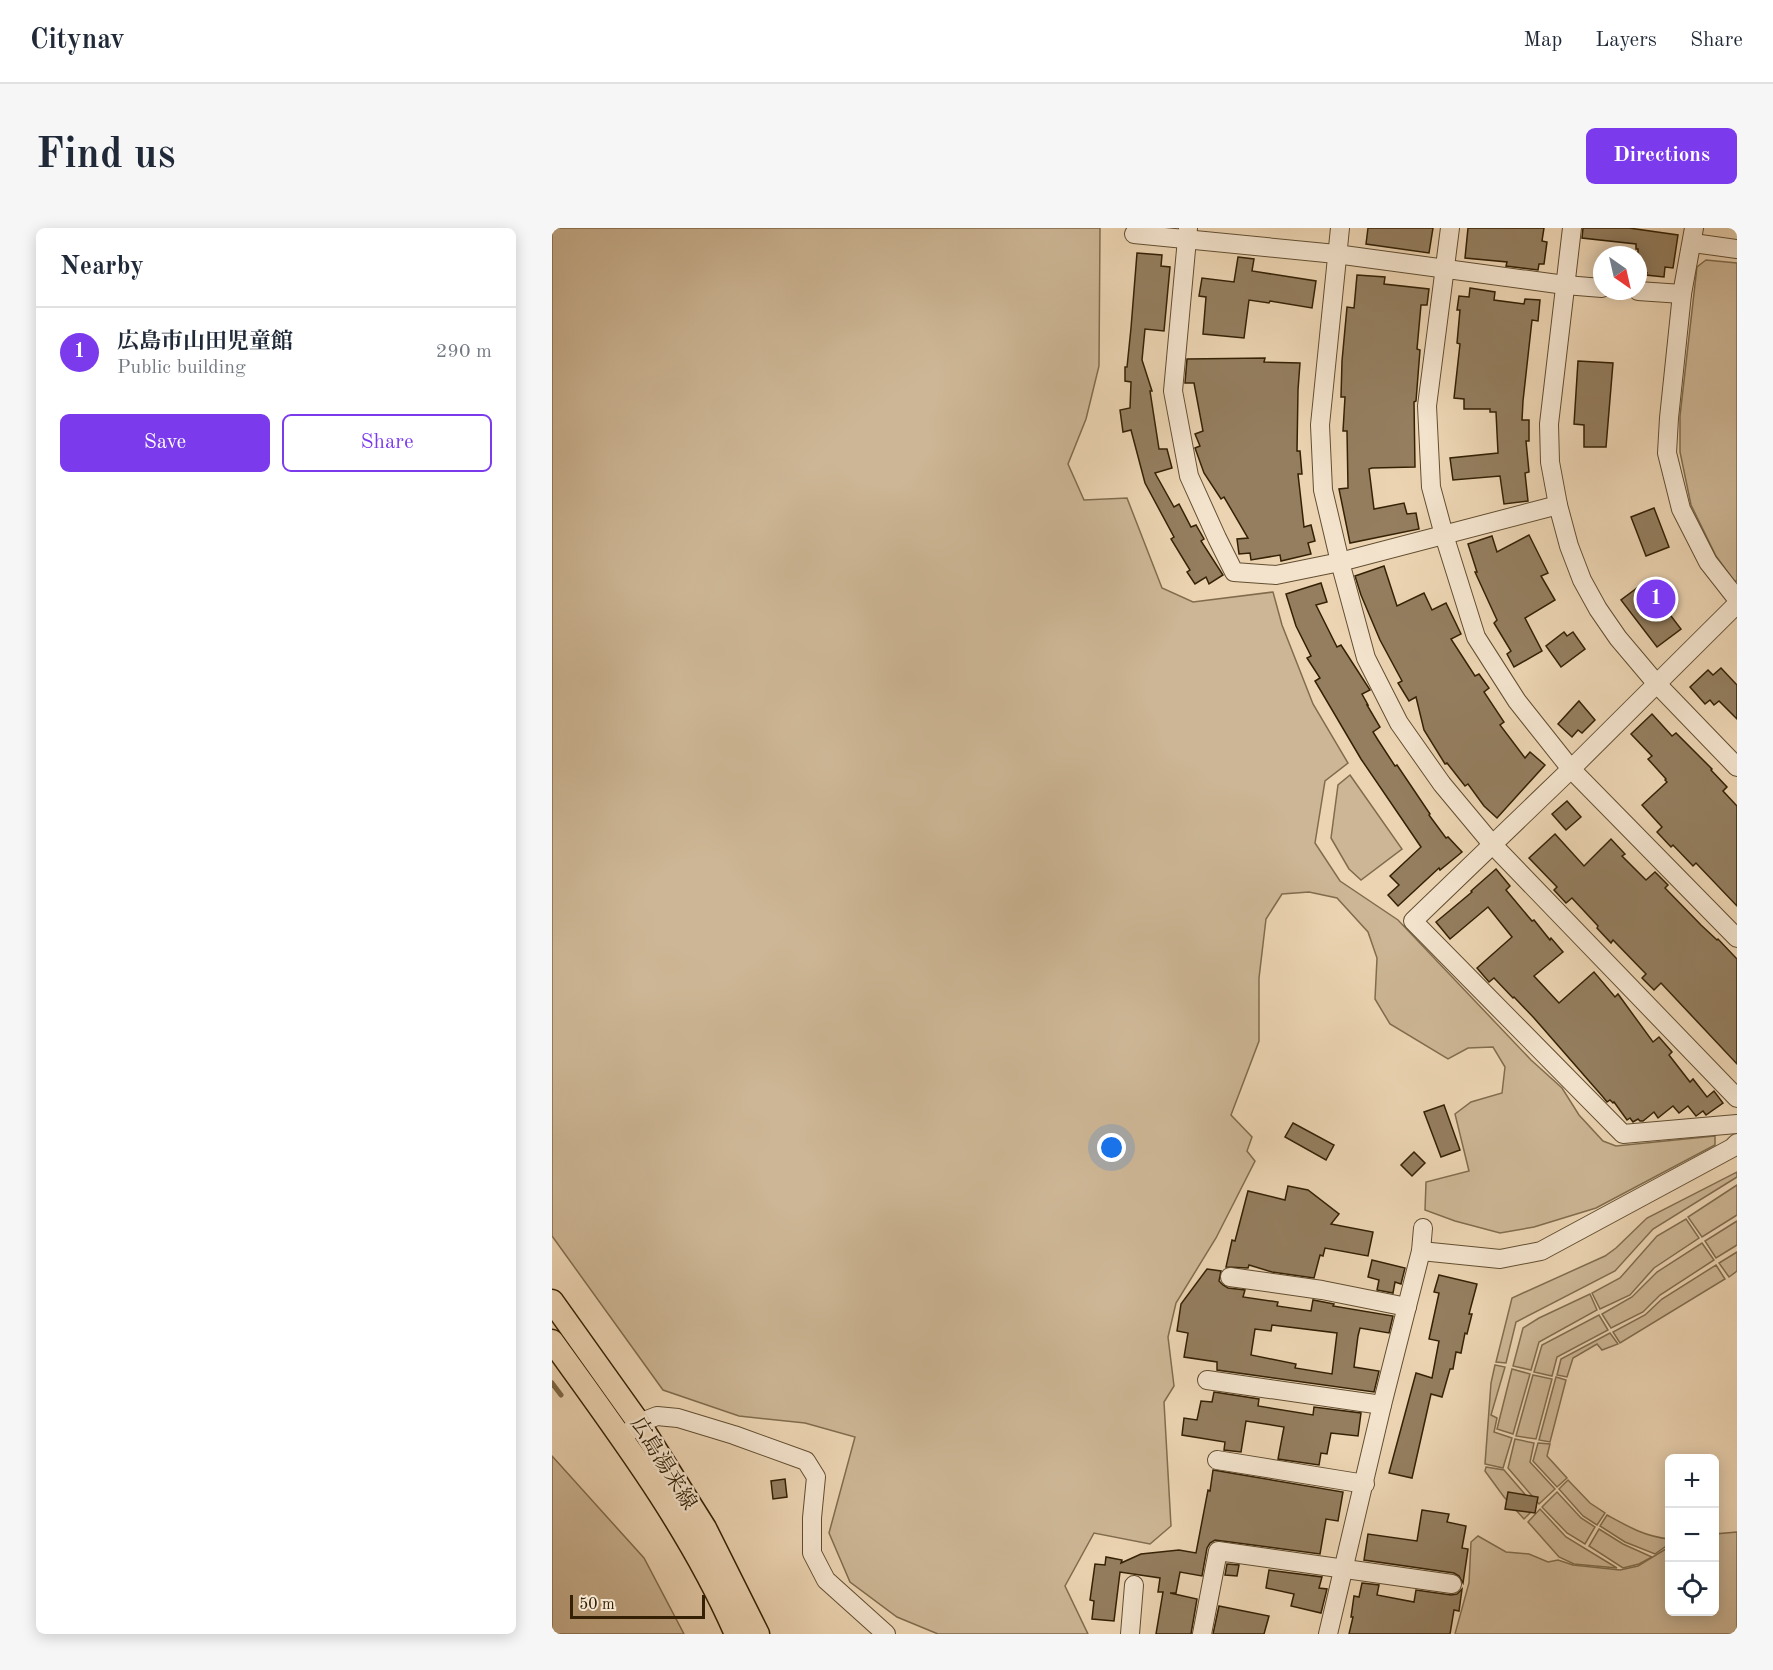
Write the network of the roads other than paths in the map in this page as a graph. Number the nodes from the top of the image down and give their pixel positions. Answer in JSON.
{"nodes":[{"id":1,"x":1340,"y":228,"type":"edge"},
{"id":2,"x":1450,"y":228,"type":"edge"},
{"id":3,"x":1572,"y":228,"type":"edge"},
{"id":4,"x":1134,"y":234,"type":"dead end"},
{"id":5,"x":1187,"y":234,"type":"edge"},
{"id":6,"x":1693,"y":235,"type":"edge"},
{"id":7,"x":1737,"y":249,"type":"edge"},
{"id":8,"x":1336,"y":254,"type":"junction"},
{"id":9,"x":1445,"y":268,"type":"junction"},
{"id":10,"x":1565,"y":285,"type":"junction"},
{"id":11,"x":1593,"y":287,"type":"edge"},
{"id":12,"x":1647,"y":292,"type":"edge"},
{"id":13,"x":1682,"y":294,"type":"junction"},
{"id":14,"x":1558,"y":505,"type":"junction"},
{"id":15,"x":1444,"y":535,"type":"junction"},
{"id":16,"x":1340,"y":562,"type":"junction"},
{"id":17,"x":1737,"y":599,"type":"edge"},
{"id":18,"x":1737,"y":604,"type":"edge"},
{"id":19,"x":1656,"y":683,"type":"junction"},
{"id":20,"x":1737,"y":767,"type":"edge"},
{"id":21,"x":1571,"y":769,"type":"junction"},
{"id":22,"x":1492,"y":844,"type":"junction"},
{"id":23,"x":1737,"y":938,"type":"edge"},
{"id":24,"x":1737,"y":1098,"type":"edge"},
{"id":25,"x":1737,"y":1124,"type":"edge"},
{"id":26,"x":1737,"y":1143,"type":"edge"},
{"id":27,"x":1423,"y":1228,"type":"dead end"},
{"id":28,"x":1421,"y":1251,"type":"junction"},
{"id":29,"x":1230,"y":1277,"type":"dead end"},
{"id":30,"x":552,"y":1301,"type":"edge"},
{"id":31,"x":1407,"y":1306,"type":"junction"},
{"id":32,"x":552,"y":1341,"type":"edge"},
{"id":33,"x":1208,"y":1380,"type":"dead end"},
{"id":34,"x":1382,"y":1405,"type":"junction"},
{"id":35,"x":639,"y":1423,"type":"junction"},
{"id":36,"x":622,"y":1438,"type":"junction"},
{"id":37,"x":1217,"y":1460,"type":"dead end"},
{"id":38,"x":1365,"y":1484,"type":"junction"},
{"id":39,"x":1343,"y":1569,"type":"junction"},
{"id":40,"x":1452,"y":1584,"type":"dead end"},
{"id":41,"x":1134,"y":1585,"type":"dead end"},
{"id":42,"x":736,"y":1634,"type":"edge"},
{"id":43,"x":759,"y":1634,"type":"edge"},
{"id":44,"x":885,"y":1634,"type":"edge"},
{"id":45,"x":1130,"y":1634,"type":"edge"},
{"id":46,"x":1202,"y":1634,"type":"edge"},
{"id":47,"x":1328,"y":1634,"type":"edge"}],
"edges":[{"from":1,"to":8,"type":"street"},
{"from":2,"to":9,"type":"street"},
{"from":3,"to":10,"type":"street"},
{"from":4,"to":5,"type":"street"},
{"from":5,"to":8,"type":"street"},
{"from":5,"to":16,"type":"street"},
{"from":6,"to":7,"type":"street"},
{"from":6,"to":13,"type":"street"},
{"from":8,"to":9,"type":"street"},
{"from":8,"to":16,"type":"street"},
{"from":9,"to":10,"type":"street"},
{"from":9,"to":15,"type":"street"},
{"from":10,"to":11,"type":"street"},
{"from":10,"to":14,"type":"street"},
{"from":12,"to":13,"type":"street"},
{"from":13,"to":17,"type":"street"},
{"from":14,"to":15,"type":"street"},
{"from":14,"to":19,"type":"street"},
{"from":15,"to":16,"type":"street"},
{"from":15,"to":21,"type":"street"},
{"from":16,"to":22,"type":"street"},
{"from":18,"to":19,"type":"street"},
{"from":19,"to":20,"type":"street"},
{"from":19,"to":21,"type":"street"},
{"from":21,"to":22,"type":"street"},
{"from":21,"to":23,"type":"street"},
{"from":22,"to":24,"type":"street"},
{"from":22,"to":25,"type":"street"},
{"from":26,"to":28,"type":"street"},
{"from":27,"to":28,"type":"street"},
{"from":28,"to":31,"type":"street"},
{"from":29,"to":31,"type":"street"},
{"from":30,"to":35,"type":"main road","name":"広島湯来線"},
{"from":31,"to":34,"type":"street"},
{"from":32,"to":36,"type":"main road","name":"広島湯来線"},
{"from":33,"to":34,"type":"street"},
{"from":34,"to":38,"type":"street"},
{"from":35,"to":36,"type":"street"},
{"from":35,"to":43,"type":"main road","name":"広島湯来線"},
{"from":35,"to":44,"type":"street"},
{"from":36,"to":42,"type":"main road","name":"広島湯来線"},
{"from":37,"to":38,"type":"street"},
{"from":38,"to":39,"type":"street"},
{"from":39,"to":40,"type":"street"},
{"from":39,"to":46,"type":"street"},
{"from":39,"to":47,"type":"street"},
{"from":41,"to":45,"type":"street"}]}
